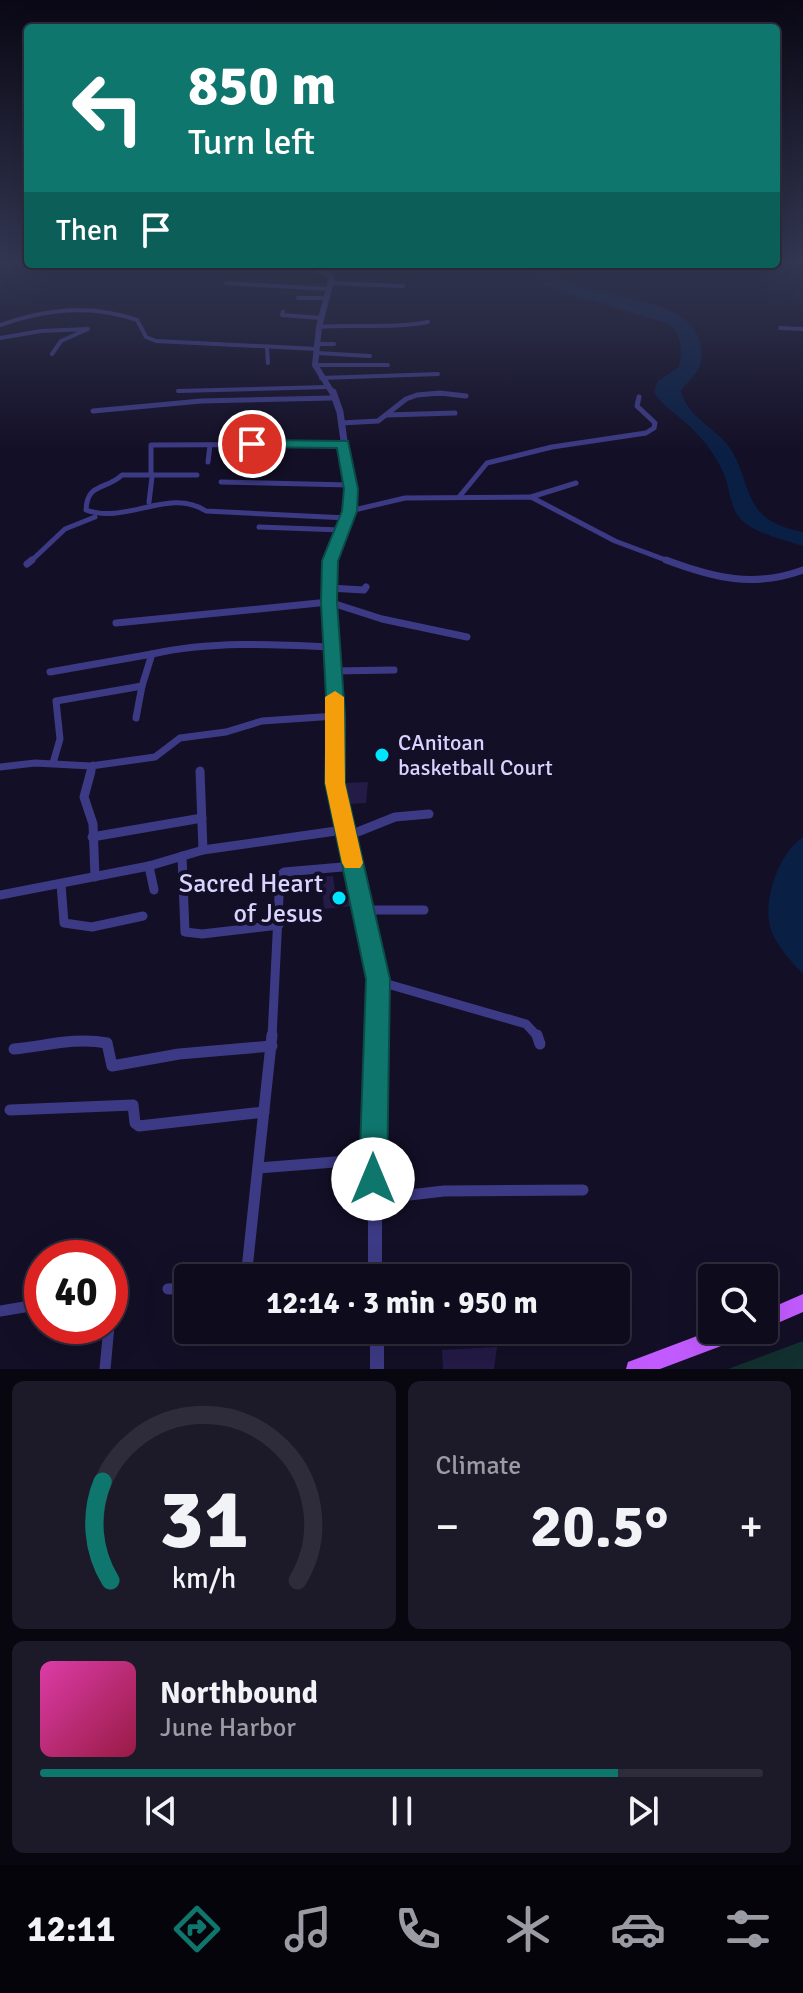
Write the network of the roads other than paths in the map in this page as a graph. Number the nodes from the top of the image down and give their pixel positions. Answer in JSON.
{"nodes":[{"id":1,"x":139,"y":324,"type":"edge"},
{"id":2,"x":320,"y":324,"type":"edge"},
{"id":3,"x":420,"y":324,"type":"edge"},
{"id":4,"x":319,"y":327,"type":"junction"},
{"id":5,"x":780,"y":328,"type":"dead end"},
{"id":6,"x":803,"y":329,"type":"edge"},
{"id":7,"x":0,"y":338,"type":"edge"},
{"id":8,"x":334,"y":344,"type":"dead end"},
{"id":9,"x":267,"y":348,"type":"junction"},
{"id":10,"x":317,"y":353,"type":"junction"},
{"id":11,"x":52,"y":354,"type":"dead end"},
{"id":12,"x":370,"y":356,"type":"dead end"},
{"id":13,"x":268,"y":363,"type":"dead end"},
{"id":14,"x":388,"y":365,"type":"dead end"},
{"id":15,"x":438,"y":374,"type":"dead end"},
{"id":16,"x":324,"y":382,"type":"junction"},
{"id":17,"x":178,"y":391,"type":"dead end"},
{"id":18,"x":466,"y":396,"type":"dead end"},
{"id":19,"x":639,"y":397,"type":"dead end"},
{"id":20,"x":333,"y":398,"type":"junction"},
{"id":21,"x":93,"y":411,"type":"dead end"},
{"id":22,"x":455,"y":413,"type":"dead end"},
{"id":23,"x":386,"y":415,"type":"junction"},
{"id":24,"x":341,"y":423,"type":"junction"},
{"id":25,"x":275,"y":444,"type":"junction"},
{"id":26,"x":343,"y":444,"type":"junction"},
{"id":27,"x":210,"y":445,"type":"junction"},
{"id":28,"x":208,"y":462,"type":"dead end"},
{"id":29,"x":268,"y":465,"type":"dead end"},
{"id":30,"x":151,"y":475,"type":"junction"},
{"id":31,"x":197,"y":475,"type":"dead end"},
{"id":32,"x":221,"y":482,"type":"dead end"},
{"id":33,"x":576,"y":483,"type":"dead end"},
{"id":34,"x":349,"y":485,"type":"junction"},
{"id":35,"x":459,"y":497,"type":"junction"},
{"id":36,"x":531,"y":497,"type":"junction"},
{"id":37,"x":149,"y":502,"type":"dead end"},
{"id":38,"x":109,"y":513,"type":"junction"},
{"id":39,"x":348,"y":515,"type":"junction"},
{"id":40,"x":259,"y":527,"type":"dead end"},
{"id":41,"x":341,"y":530,"type":"junction"},
{"id":42,"x":27,"y":564,"type":"dead end"},
{"id":43,"x":803,"y":570,"type":"edge"},
{"id":44,"x":366,"y":587,"type":"dead end"},
{"id":45,"x":329,"y":588,"type":"junction"},
{"id":46,"x":329,"y":602,"type":"junction"},
{"id":47,"x":116,"y":623,"type":"dead end"},
{"id":48,"x":467,"y":637,"type":"dead end"},
{"id":49,"x":331,"y":647,"type":"junction"},
{"id":50,"x":152,"y":654,"type":"junction"},
{"id":51,"x":394,"y":670,"type":"dead end"},
{"id":52,"x":333,"y":671,"type":"junction"},
{"id":53,"x":50,"y":672,"type":"dead end"},
{"id":54,"x":142,"y":686,"type":"junction"},
{"id":55,"x":336,"y":716,"type":"junction"},
{"id":56,"x":136,"y":718,"type":"dead end"},
{"id":57,"x":53,"y":763,"type":"junction"},
{"id":58,"x":93,"y":765,"type":"junction"},
{"id":59,"x":0,"y":767,"type":"edge"},
{"id":60,"x":200,"y":771,"type":"dead end"},
{"id":61,"x":429,"y":814,"type":"dead end"},
{"id":62,"x":202,"y":818,"type":"junction"},
{"id":63,"x":344,"y":834,"type":"junction"},
{"id":64,"x":92,"y":837,"type":"junction"},
{"id":65,"x":203,"y":850,"type":"junction"},
{"id":66,"x":182,"y":856,"type":"junction"},
{"id":67,"x":149,"y":866,"type":"junction"},
{"id":68,"x":354,"y":866,"type":"junction"},
{"id":69,"x":95,"y":877,"type":"junction"},
{"id":70,"x":61,"y":884,"type":"junction"},
{"id":71,"x":154,"y":890,"type":"dead end"},
{"id":72,"x":0,"y":895,"type":"edge"},
{"id":73,"x":363,"y":910,"type":"junction"},
{"id":74,"x":424,"y":910,"type":"dead end"},
{"id":75,"x":143,"y":916,"type":"dead end"},
{"id":76,"x":279,"y":925,"type":"junction"},
{"id":77,"x":377,"y":981,"type":"junction"},
{"id":78,"x":540,"y":1044,"type":"dead end"},
{"id":79,"x":272,"y":1046,"type":"junction"},
{"id":80,"x":14,"y":1049,"type":"dead end"},
{"id":81,"x":10,"y":1110,"type":"dead end"},
{"id":82,"x":264,"y":1112,"type":"junction"},
{"id":83,"x":373,"y":1159,"type":"junction"},
{"id":84,"x":258,"y":1168,"type":"junction"},
{"id":85,"x":583,"y":1190,"type":"dead end"},
{"id":86,"x":373,"y":1199,"type":"junction"},
{"id":87,"x":248,"y":1264,"type":"edge"},
{"id":88,"x":375,"y":1264,"type":"edge"},
{"id":89,"x":168,"y":1289,"type":"dead end"},
{"id":90,"x":174,"y":1289,"type":"edge"},
{"id":91,"x":803,"y":1303,"type":"edge"},
{"id":92,"x":24,"y":1307,"type":"edge"},
{"id":93,"x":0,"y":1311,"type":"edge"},
{"id":94,"x":778,"y":1314,"type":"edge"},
{"id":95,"x":107,"y":1344,"type":"edge"},
{"id":96,"x":377,"y":1344,"type":"edge"},
{"id":97,"x":701,"y":1344,"type":"edge"},
{"id":98,"x":105,"y":1369,"type":"edge"},
{"id":99,"x":377,"y":1369,"type":"edge"},
{"id":100,"x":635,"y":1369,"type":"edge"}],
"edges":[{"from":1,"to":9,"type":"street"},
{"from":2,"to":4,"type":"street"},
{"from":3,"to":4,"type":"street"},
{"from":4,"to":10,"type":"street"},
{"from":5,"to":6,"type":"street"},
{"from":7,"to":11,"type":"street"},
{"from":8,"to":10,"type":"street"},
{"from":9,"to":10,"type":"street"},
{"from":9,"to":13,"type":"street"},
{"from":10,"to":12,"type":"street"},
{"from":10,"to":14,"type":"street"},
{"from":10,"to":16,"type":"street"},
{"from":15,"to":16,"type":"street"},
{"from":16,"to":17,"type":"street"},
{"from":16,"to":20,"type":"street"},
{"from":18,"to":23,"type":"street"},
{"from":19,"to":35,"type":"street"},
{"from":20,"to":21,"type":"street"},
{"from":20,"to":24,"type":"street"},
{"from":22,"to":23,"type":"street"},
{"from":23,"to":24,"type":"street"},
{"from":24,"to":26,"type":"street"},
{"from":25,"to":26,"type":"street"},
{"from":25,"to":27,"type":"street"},
{"from":25,"to":29,"type":"street"},
{"from":26,"to":34,"type":"street"},
{"from":27,"to":28,"type":"street"},
{"from":27,"to":30,"type":"street"},
{"from":30,"to":31,"type":"street"},
{"from":30,"to":37,"type":"street"},
{"from":30,"to":38,"type":"street"},
{"from":32,"to":34,"type":"street"},
{"from":33,"to":36,"type":"street"},
{"from":34,"to":39,"type":"street"},
{"from":35,"to":36,"type":"street"},
{"from":35,"to":39,"type":"street"},
{"from":36,"to":43,"type":"street"},
{"from":38,"to":39,"type":"street"},
{"from":38,"to":42,"type":"street"},
{"from":39,"to":41,"type":"street"},
{"from":40,"to":41,"type":"street"},
{"from":41,"to":45,"type":"street"},
{"from":44,"to":45,"type":"street"},
{"from":45,"to":46,"type":"street"},
{"from":46,"to":47,"type":"street"},
{"from":46,"to":48,"type":"street"},
{"from":46,"to":49,"type":"street"},
{"from":49,"to":50,"type":"street"},
{"from":49,"to":52,"type":"street"},
{"from":50,"to":53,"type":"street"},
{"from":50,"to":54,"type":"street"},
{"from":51,"to":52,"type":"street"},
{"from":52,"to":55,"type":"street"},
{"from":54,"to":56,"type":"street"},
{"from":54,"to":57,"type":"street"},
{"from":55,"to":58,"type":"street"},
{"from":55,"to":63,"type":"street"},
{"from":57,"to":58,"type":"street"},
{"from":57,"to":59,"type":"street"},
{"from":58,"to":64,"type":"street"},
{"from":60,"to":62,"type":"street"},
{"from":61,"to":63,"type":"street"},
{"from":62,"to":64,"type":"street"},
{"from":62,"to":65,"type":"street"},
{"from":63,"to":65,"type":"street"},
{"from":63,"to":68,"type":"street"},
{"from":64,"to":69,"type":"street"},
{"from":65,"to":66,"type":"street"},
{"from":66,"to":67,"type":"street"},
{"from":66,"to":76,"type":"street"},
{"from":67,"to":69,"type":"street"},
{"from":67,"to":71,"type":"street"},
{"from":68,"to":73,"type":"street"},
{"from":68,"to":76,"type":"street"},
{"from":69,"to":70,"type":"street"},
{"from":70,"to":72,"type":"street"},
{"from":70,"to":75,"type":"street"},
{"from":73,"to":74,"type":"street"},
{"from":73,"to":77,"type":"street"},
{"from":76,"to":79,"type":"street"},
{"from":77,"to":78,"type":"street"},
{"from":77,"to":83,"type":"street"},
{"from":79,"to":80,"type":"street"},
{"from":79,"to":82,"type":"street"},
{"from":81,"to":82,"type":"street"},
{"from":82,"to":84,"type":"street"},
{"from":83,"to":84,"type":"street"},
{"from":83,"to":86,"type":"street"},
{"from":84,"to":87,"type":"street"},
{"from":85,"to":86,"type":"street"},
{"from":86,"to":88,"type":"street"},
{"from":89,"to":90,"type":"street"},
{"from":91,"to":94,"type":"main road"},
{"from":92,"to":93,"type":"street"},
{"from":95,"to":98,"type":"street"},
{"from":96,"to":99,"type":"street"},
{"from":97,"to":100,"type":"main road"}]}
